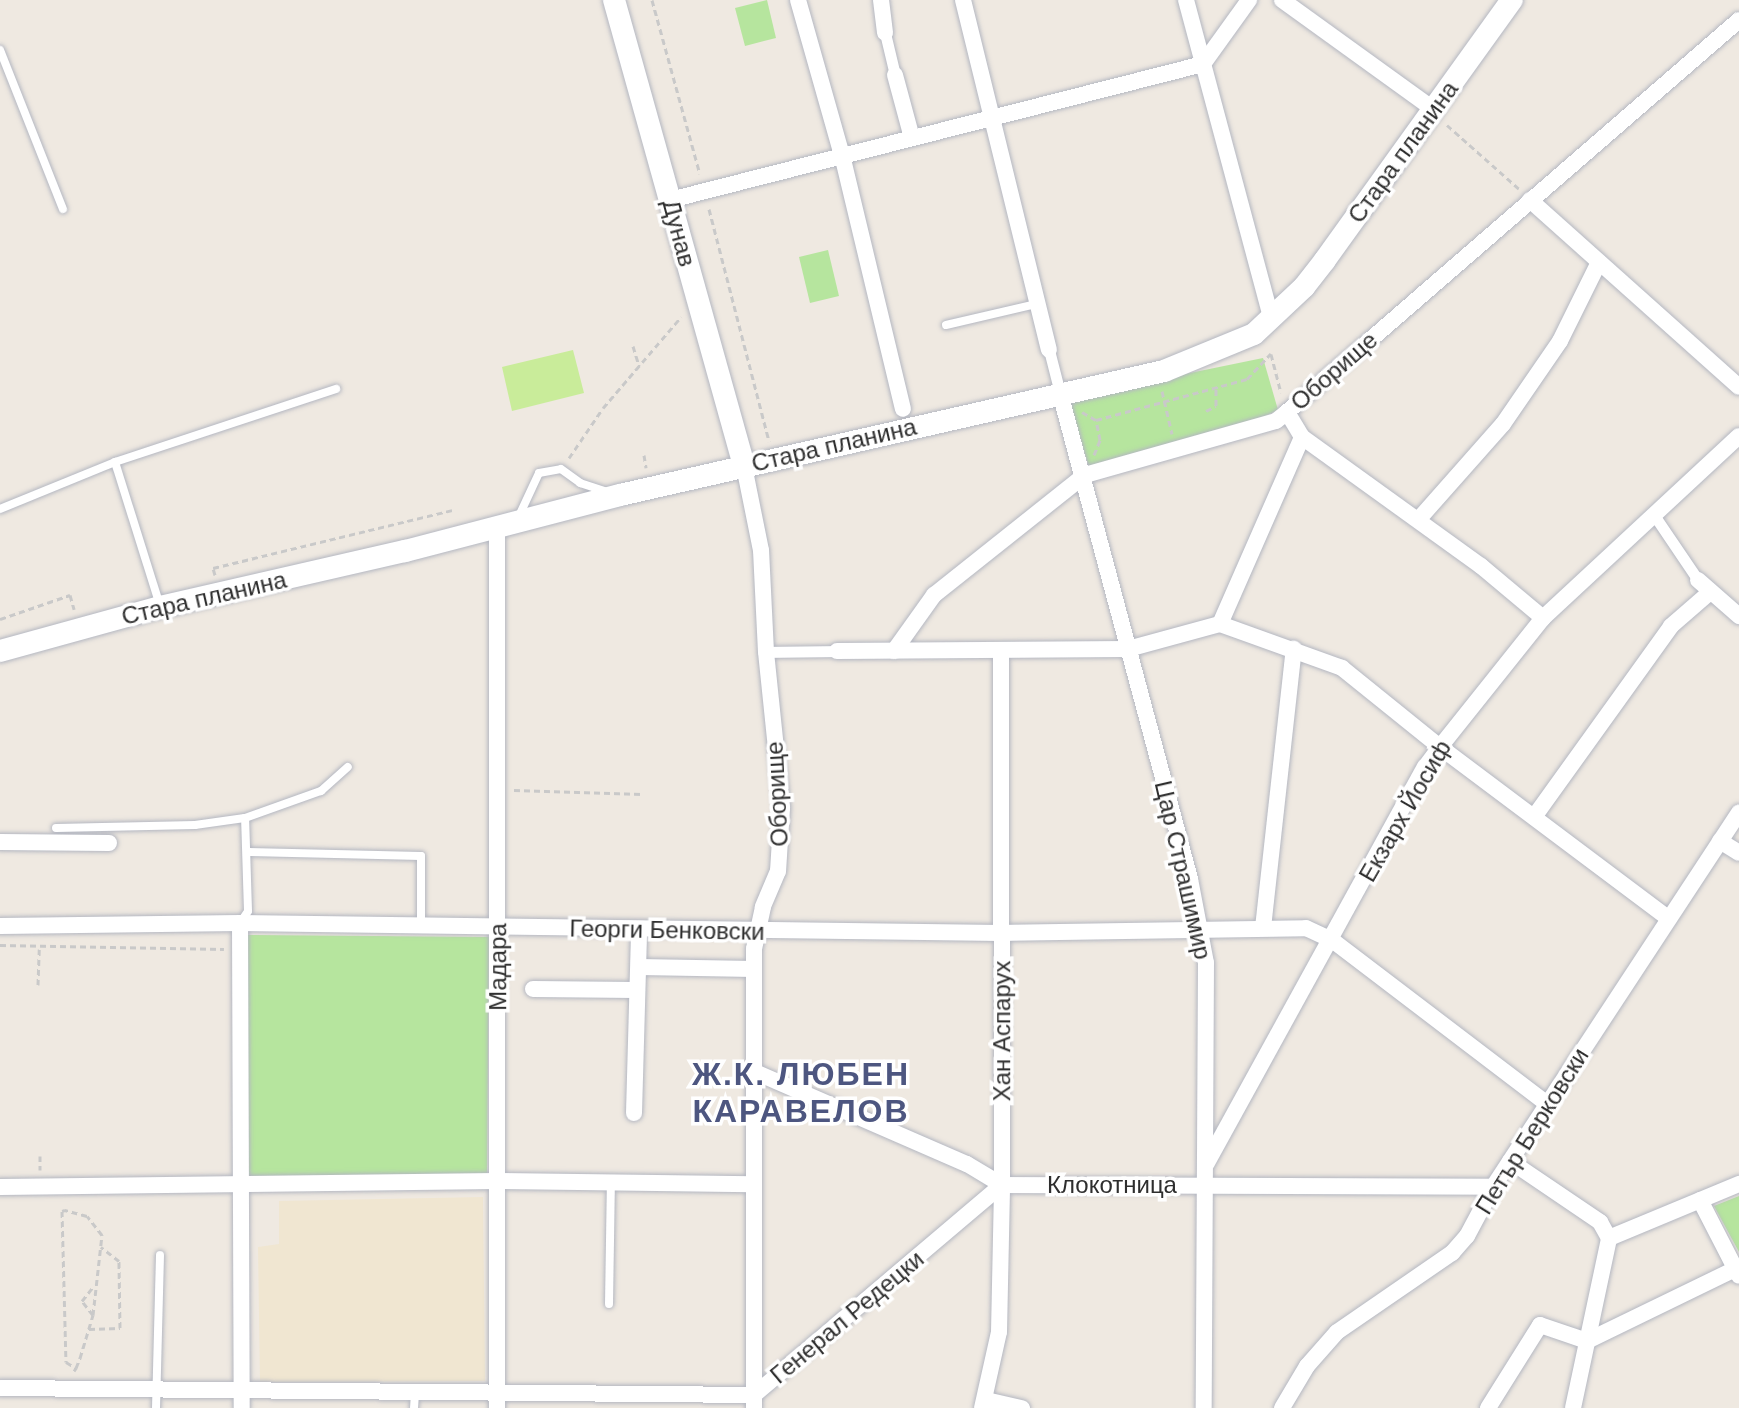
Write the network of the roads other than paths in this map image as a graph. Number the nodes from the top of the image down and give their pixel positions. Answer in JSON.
{"nodes":[{"id":1,"x":614,"y":0,"type":"edge"},
{"id":2,"x":798,"y":0,"type":"edge"},
{"id":3,"x":881,"y":0,"type":"edge"},
{"id":4,"x":963,"y":0,"type":"edge"},
{"id":5,"x":1186,"y":0,"type":"edge"},
{"id":6,"x":1249,"y":0,"type":"edge"},
{"id":7,"x":1282,"y":0,"type":"edge"},
{"id":8,"x":1512,"y":0,"type":"edge"},
{"id":9,"x":1739,"y":20,"type":"edge"},
{"id":10,"x":885,"y":33,"type":"joint"},
{"id":11,"x":0,"y":50,"type":"edge"},
{"id":12,"x":1203,"y":64,"type":"junction"},
{"id":13,"x":895,"y":75,"type":"joint"},
{"id":14,"x":1438,"y":116,"type":"junction"},
{"id":15,"x":993,"y":118,"type":"junction"},
{"id":16,"x":912,"y":138,"type":"junction"},
{"id":17,"x":842,"y":155,"type":"junction"},
{"id":18,"x":670,"y":200,"type":"junction"},
{"id":19,"x":1530,"y":200,"type":"junction"},
{"id":20,"x":63,"y":209,"type":"dead end"},
{"id":21,"x":1599,"y":262,"type":"junction"},
{"id":22,"x":1036,"y":304,"type":"junction"},
{"id":23,"x":1272,"y":320,"type":"junction"},
{"id":24,"x":946,"y":325,"type":"dead end"},
{"id":25,"x":1049,"y":350,"type":"joint"},
{"id":26,"x":1739,"y":387,"type":"edge"},
{"id":27,"x":336,"y":389,"type":"dead end"},
{"id":28,"x":1060,"y":393,"type":"junction"},
{"id":29,"x":1287,"y":412,"type":"junction"},
{"id":30,"x":906,"y":418,"type":"junction"},
{"id":31,"x":1739,"y":436,"type":"edge"},
{"id":32,"x":1302,"y":437,"type":"junction"},
{"id":33,"x":115,"y":462,"type":"junction"},
{"id":34,"x":744,"y":466,"type":"junction"},
{"id":35,"x":1084,"y":472,"type":"junction"},
{"id":36,"x":620,"y":495,"type":"junction"},
{"id":37,"x":0,"y":509,"type":"edge"},
{"id":38,"x":1654,"y":515,"type":"junction"},
{"id":39,"x":1418,"y":520,"type":"junction"},
{"id":40,"x":507,"y":524,"type":"junction"},
{"id":41,"x":1703,"y":586,"type":"junction"},
{"id":42,"x":160,"y":607,"type":"junction"},
{"id":43,"x":1739,"y":616,"type":"edge"},
{"id":44,"x":1543,"y":618,"type":"junction"},
{"id":45,"x":1220,"y":624,"type":"junction"},
{"id":46,"x":1128,"y":649,"type":"junction"},
{"id":47,"x":1294,"y":649,"type":"junction"},
{"id":48,"x":0,"y":651,"type":"edge"},
{"id":49,"x":837,"y":651,"type":"joint"},
{"id":50,"x":894,"y":651,"type":"junction"},
{"id":51,"x":766,"y":652,"type":"junction"},
{"id":52,"x":1001,"y":652,"type":"junction"},
{"id":53,"x":1440,"y":747,"type":"junction"},
{"id":54,"x":348,"y":767,"type":"dead end"},
{"id":55,"x":1739,"y":812,"type":"edge"},
{"id":56,"x":1534,"y":817,"type":"junction"},
{"id":57,"x":245,"y":818,"type":"junction"},
{"id":58,"x":56,"y":828,"type":"dead end"},
{"id":59,"x":1720,"y":841,"type":"junction"},
{"id":60,"x":0,"y":842,"type":"edge"},
{"id":61,"x":109,"y":843,"type":"dead end"},
{"id":62,"x":249,"y":852,"type":"junction"},
{"id":63,"x":1739,"y":853,"type":"edge"},
{"id":64,"x":1669,"y":919,"type":"junction"},
{"id":65,"x":240,"y":923,"type":"junction"},
{"id":66,"x":421,"y":925,"type":"junction"},
{"id":67,"x":0,"y":926,"type":"edge"},
{"id":68,"x":498,"y":928,"type":"junction"},
{"id":69,"x":1263,"y":928,"type":"junction"},
{"id":70,"x":639,"y":930,"type":"junction"},
{"id":71,"x":760,"y":931,"type":"junction"},
{"id":72,"x":1200,"y":931,"type":"junction"},
{"id":73,"x":1001,"y":933,"type":"junction"},
{"id":74,"x":1332,"y":940,"type":"junction"},
{"id":75,"x":639,"y":967,"type":"junction"},
{"id":76,"x":754,"y":969,"type":"junction"},
{"id":77,"x":533,"y":989,"type":"dead end"},
{"id":78,"x":636,"y":990,"type":"junction"},
{"id":79,"x":755,"y":1072,"type":"junction"},
{"id":80,"x":1547,"y":1104,"type":"junction"},
{"id":81,"x":634,"y":1113,"type":"dead end"},
{"id":82,"x":1510,"y":1161,"type":"junction"},
{"id":83,"x":1204,"y":1177,"type":"junction"},
{"id":84,"x":497,"y":1181,"type":"junction"},
{"id":85,"x":611,"y":1182,"type":"junction"},
{"id":86,"x":753,"y":1184,"type":"junction"},
{"id":87,"x":1739,"y":1184,"type":"edge"},
{"id":88,"x":1002,"y":1185,"type":"junction"},
{"id":89,"x":242,"y":1186,"type":"junction"},
{"id":90,"x":0,"y":1187,"type":"edge"},
{"id":91,"x":1493,"y":1187,"type":"junction"},
{"id":92,"x":1700,"y":1200,"type":"junction"},
{"id":93,"x":1609,"y":1238,"type":"junction"},
{"id":94,"x":160,"y":1255,"type":"dead end"},
{"id":95,"x":1737,"y":1272,"type":"edge"},
{"id":96,"x":609,"y":1304,"type":"dead end"},
{"id":97,"x":1587,"y":1341,"type":"junction"},
{"id":98,"x":0,"y":1388,"type":"edge"},
{"id":99,"x":158,"y":1389,"type":"junction"},
{"id":100,"x":242,"y":1400,"type":"edge"},
{"id":101,"x":414,"y":1401,"type":"edge"},
{"id":102,"x":497,"y":1401,"type":"edge"},
{"id":103,"x":754,"y":1401,"type":"edge"},
{"id":104,"x":984,"y":1404,"type":"edge"},
{"id":105,"x":156,"y":1408,"type":"edge"},
{"id":106,"x":1022,"y":1408,"type":"edge"},
{"id":107,"x":1204,"y":1408,"type":"edge"},
{"id":108,"x":1282,"y":1408,"type":"edge"},
{"id":109,"x":1488,"y":1408,"type":"edge"},
{"id":110,"x":1573,"y":1408,"type":"edge"}],
"edges":[{"from":1,"to":18,"type":"main road","name":"Дунав"},
{"from":2,"to":17,"type":"street"},
{"from":3,"to":10,"type":"street"},
{"from":4,"to":15,"type":"street"},
{"from":5,"to":12,"type":"street"},
{"from":6,"to":12,"type":"street"},
{"from":7,"to":14,"type":"street"},
{"from":8,"to":14,"type":"main road","name":"Стара планина"},
{"from":9,"to":19,"type":"street","name":"Оборище"},
{"from":10,"to":13,"type":"street"},
{"from":11,"to":20,"type":"lane"},
{"from":12,"to":15,"type":"street"},
{"from":12,"to":23,"type":"street"},
{"from":13,"to":16,"type":"street"},
{"from":14,"to":23,"type":"main road","name":"Стара планина"},
{"from":15,"to":16,"type":"street"},
{"from":15,"to":22,"type":"street"},
{"from":16,"to":17,"type":"street"},
{"from":17,"to":18,"type":"street"},
{"from":17,"to":30,"type":"street"},
{"from":18,"to":34,"type":"main road","name":"Дунав"},
{"from":19,"to":21,"type":"street"},
{"from":19,"to":29,"type":"street","name":"Оборище"},
{"from":21,"to":26,"type":"street"},
{"from":21,"to":39,"type":"street"},
{"from":22,"to":24,"type":"lane"},
{"from":22,"to":25,"type":"street"},
{"from":23,"to":28,"type":"main road","name":"Стара планина"},
{"from":25,"to":28,"type":"street"},
{"from":27,"to":33,"type":"lane"},
{"from":28,"to":30,"type":"main road","name":"Стара планина"},
{"from":28,"to":35,"type":"street","name":"Цар Страшимир"},
{"from":29,"to":32,"type":"street"},
{"from":29,"to":35,"type":"street","name":"Оборище"},
{"from":30,"to":34,"type":"main road","name":"Стара планина"},
{"from":31,"to":38,"type":"street","name":"Екзарх Йосиф"},
{"from":32,"to":39,"type":"street"},
{"from":32,"to":45,"type":"street"},
{"from":33,"to":37,"type":"lane"},
{"from":33,"to":42,"type":"lane"},
{"from":34,"to":36,"type":"main road","name":"Стара планина"},
{"from":34,"to":51,"type":"street","name":"Оборище"},
{"from":35,"to":46,"type":"street","name":"Цар Страшимир"},
{"from":35,"to":50,"type":"street","name":"Оборище"},
{"from":36,"to":40,"type":"main road","name":"Стара планина"},
{"from":36,"to":40,"type":"lane"},
{"from":38,"to":41,"type":"street"},
{"from":38,"to":44,"type":"street","name":"Екзарх Йосиф"},
{"from":39,"to":44,"type":"street"},
{"from":40,"to":42,"type":"main road","name":"Стара планина"},
{"from":40,"to":68,"type":"street","name":"Мадара"},
{"from":41,"to":43,"type":"street"},
{"from":41,"to":56,"type":"street"},
{"from":42,"to":48,"type":"main road","name":"Стара планина"},
{"from":44,"to":53,"type":"street","name":"Екзарх Йосиф"},
{"from":45,"to":46,"type":"street"},
{"from":45,"to":47,"type":"street"},
{"from":46,"to":52,"type":"street"},
{"from":46,"to":72,"type":"street","name":"Цар Страшимир"},
{"from":47,"to":53,"type":"street"},
{"from":47,"to":69,"type":"street"},
{"from":49,"to":50,"type":"street"},
{"from":49,"to":51,"type":"street"},
{"from":50,"to":52,"type":"street"},
{"from":51,"to":71,"type":"street","name":"Оборище"},
{"from":52,"to":73,"type":"street","name":"Хан Аспарух"},
{"from":53,"to":56,"type":"street"},
{"from":53,"to":74,"type":"street","name":"Екзарх Йосиф"},
{"from":54,"to":57,"type":"lane"},
{"from":55,"to":59,"type":"street","name":"Петър Берковски"},
{"from":56,"to":64,"type":"street"},
{"from":57,"to":58,"type":"lane"},
{"from":57,"to":62,"type":"lane"},
{"from":59,"to":63,"type":"street"},
{"from":59,"to":64,"type":"street","name":"Петър Берковски"},
{"from":60,"to":61,"type":"street"},
{"from":62,"to":65,"type":"lane"},
{"from":62,"to":66,"type":"lane"},
{"from":64,"to":80,"type":"street","name":"Петър Берковски"},
{"from":65,"to":66,"type":"street","name":"Георги Бенковски"},
{"from":65,"to":67,"type":"street","name":"Георги Бенковски"},
{"from":65,"to":89,"type":"street"},
{"from":66,"to":68,"type":"street","name":"Георги Бенковски"},
{"from":68,"to":70,"type":"street","name":"Георги Бенковски"},
{"from":68,"to":84,"type":"street","name":"Мадара"},
{"from":69,"to":72,"type":"street","name":"Георги Бенковски"},
{"from":69,"to":74,"type":"street","name":"Георги Бенковски"},
{"from":70,"to":71,"type":"street","name":"Георги Бенковски"},
{"from":70,"to":75,"type":"street"},
{"from":71,"to":73,"type":"street","name":"Георги Бенковски"},
{"from":71,"to":76,"type":"street","name":"Оборище"},
{"from":72,"to":73,"type":"street","name":"Георги Бенковски"},
{"from":72,"to":83,"type":"street","name":"Цар Страшимир"},
{"from":73,"to":88,"type":"street","name":"Хан Аспарух"},
{"from":74,"to":80,"type":"street","name":"Георги Бенковски"},
{"from":74,"to":83,"type":"street","name":"Екзарх Йосиф"},
{"from":75,"to":76,"type":"street"},
{"from":75,"to":78,"type":"street"},
{"from":76,"to":79,"type":"street","name":"Оборище"},
{"from":77,"to":78,"type":"street"},
{"from":78,"to":81,"type":"street"},
{"from":79,"to":86,"type":"street","name":"Оборище"},
{"from":79,"to":88,"type":"street"},
{"from":80,"to":82,"type":"street","name":"Петър Берковски"},
{"from":82,"to":91,"type":"street","name":"Петър Берковски"},
{"from":82,"to":93,"type":"street"},
{"from":83,"to":88,"type":"street","name":"Клокотница"},
{"from":83,"to":91,"type":"street","name":"Клокотница"},
{"from":83,"to":107,"type":"street","name":"Цар Страшимир"},
{"from":84,"to":85,"type":"street"},
{"from":84,"to":89,"type":"street"},
{"from":84,"to":102,"type":"street","name":"Мадара"},
{"from":85,"to":86,"type":"street"},
{"from":85,"to":96,"type":"lane"},
{"from":86,"to":103,"type":"street","name":"Оборище"},
{"from":87,"to":92,"type":"street"},
{"from":88,"to":103,"type":"street","name":"Генерал Редецки"},
{"from":88,"to":104,"type":"street","name":"Хан Аспарух"},
{"from":89,"to":90,"type":"street"},
{"from":89,"to":100,"type":"street"},
{"from":91,"to":108,"type":"street","name":"Петър Берковски"},
{"from":92,"to":93,"type":"street"},
{"from":92,"to":95,"type":"street"},
{"from":93,"to":97,"type":"street"},
{"from":94,"to":99,"type":"lane"},
{"from":95,"to":97,"type":"street"},
{"from":97,"to":109,"type":"street"},
{"from":97,"to":110,"type":"street"},
{"from":98,"to":99,"type":"street","name":"Генерал Редецки"},
{"from":99,"to":100,"type":"street","name":"Генерал Редецки"},
{"from":99,"to":105,"type":"lane"},
{"from":100,"to":101,"type":"street","name":"Генерал Редецки"},
{"from":101,"to":102,"type":"street","name":"Генерал Редецки"},
{"from":102,"to":103,"type":"street","name":"Генерал Редецки"},
{"from":104,"to":106,"type":"street"}]}
